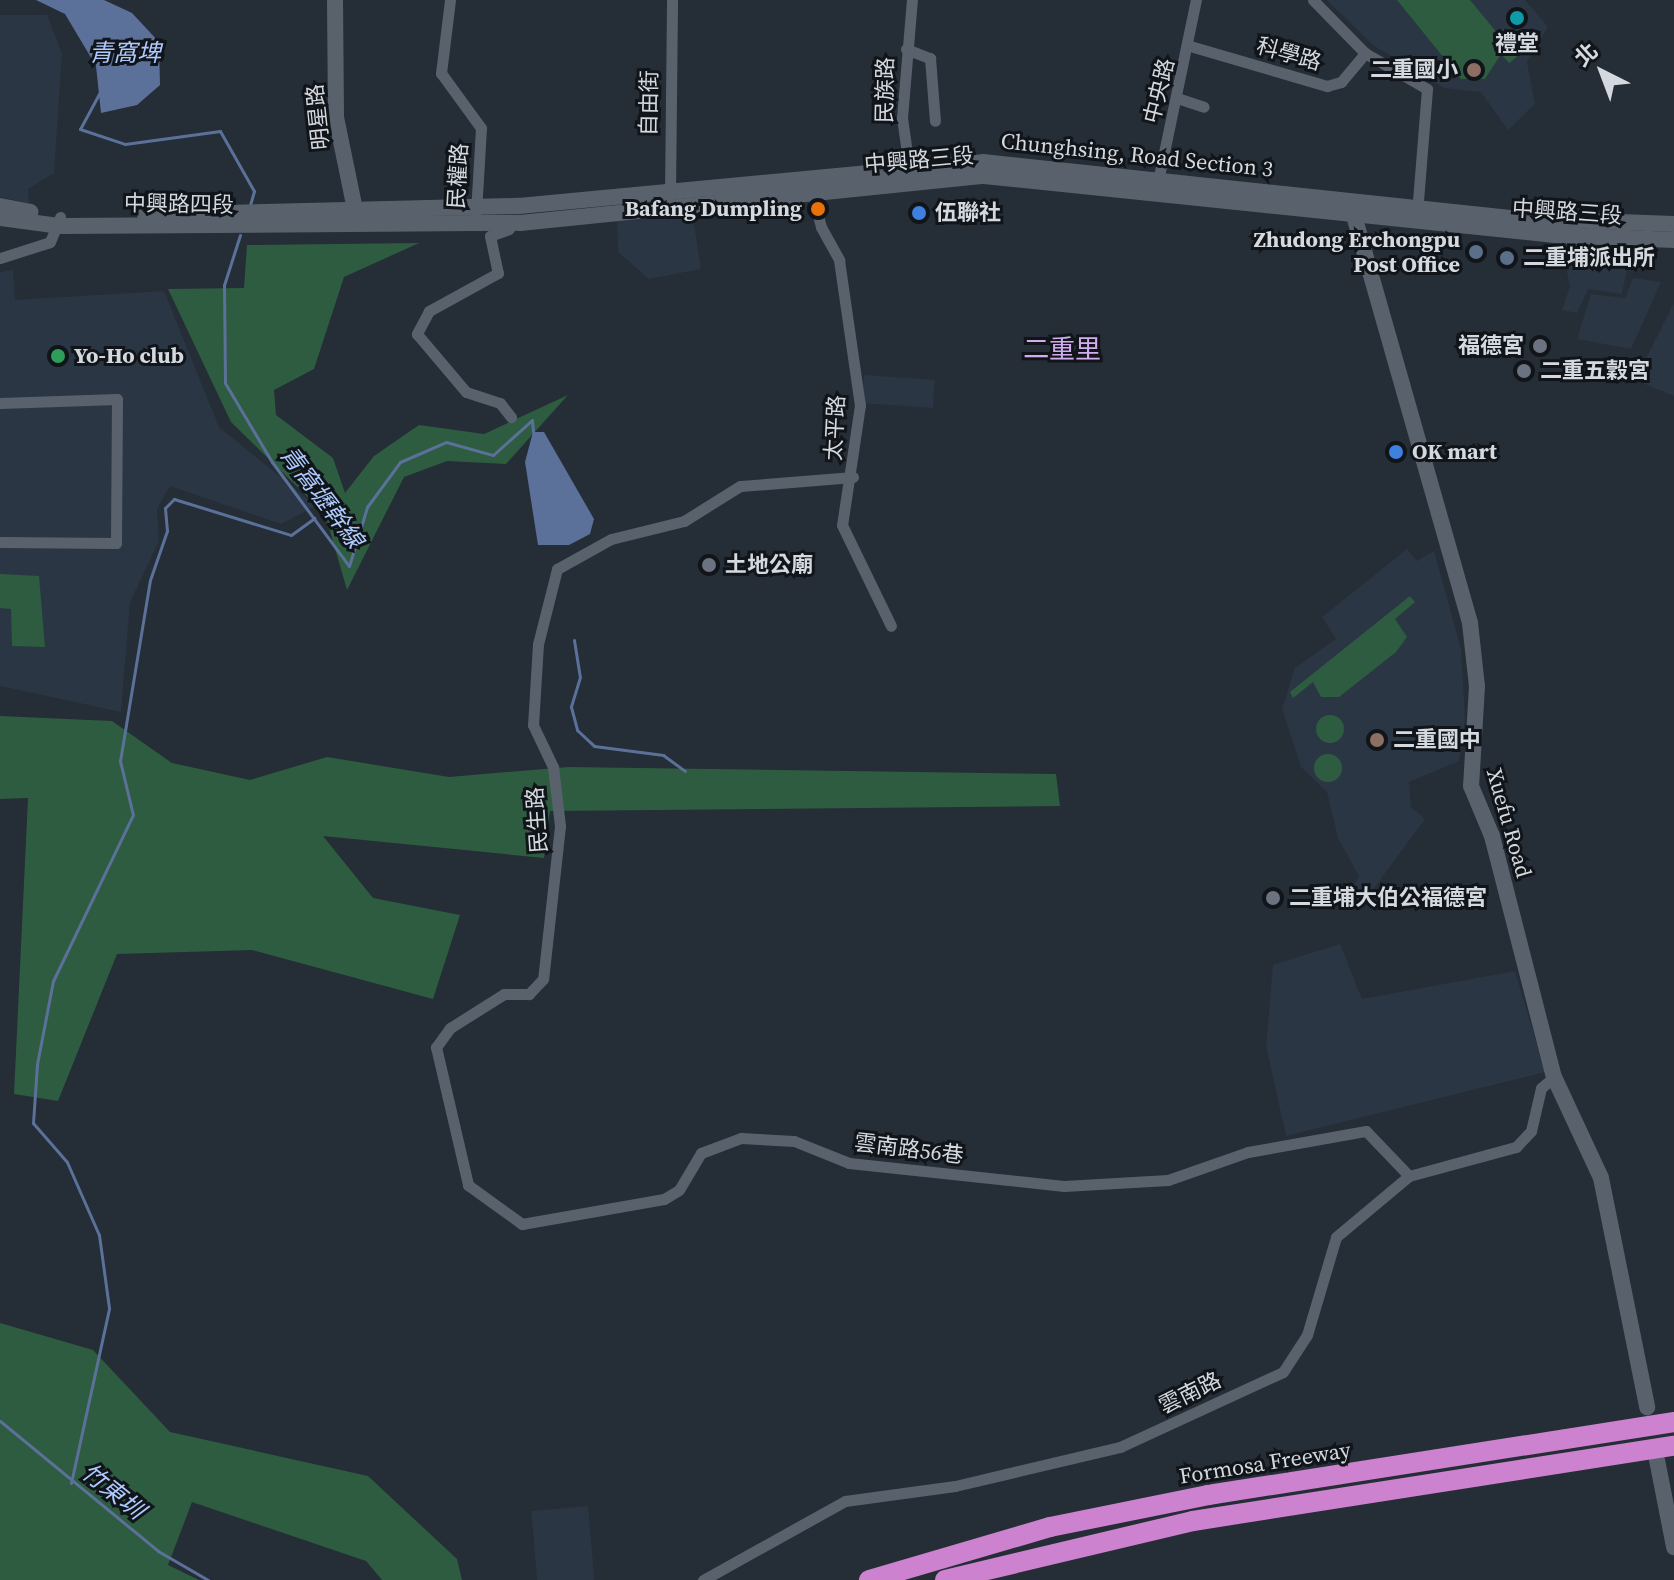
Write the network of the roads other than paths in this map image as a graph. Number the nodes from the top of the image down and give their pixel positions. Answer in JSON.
{"nodes":[{"id":1,"x":335,"y":0,"type":"edge"},
{"id":2,"x":450,"y":0,"type":"edge"},
{"id":3,"x":672,"y":0,"type":"edge"},
{"id":4,"x":912,"y":0,"type":"edge"},
{"id":5,"x":1196,"y":0,"type":"edge"},
{"id":6,"x":1313,"y":0,"type":"edge"},
{"id":7,"x":1190,"y":46,"type":"junction"},
{"id":8,"x":906,"y":49,"type":"junction"},
{"id":9,"x":1365,"y":53,"type":"junction"},
{"id":10,"x":1177,"y":98,"type":"junction"},
{"id":11,"x":1204,"y":107,"type":"dead end"},
{"id":12,"x":935,"y":121,"type":"dead end"},
{"id":13,"x":910,"y":174,"type":"junction"},
{"id":14,"x":1158,"y":183,"type":"junction"},
{"id":15,"x":811,"y":186,"type":"junction"},
{"id":16,"x":670,"y":200,"type":"junction"},
{"id":17,"x":0,"y":206,"type":"edge"},
{"id":18,"x":1351,"y":206,"type":"junction"},
{"id":19,"x":357,"y":210,"type":"junction"},
{"id":20,"x":1417,"y":214,"type":"junction"},
{"id":21,"x":520,"y":215,"type":"junction"},
{"id":22,"x":476,"y":216,"type":"junction"},
{"id":23,"x":0,"y":218,"type":"edge"},
{"id":24,"x":60,"y":221,"type":"junction"},
{"id":25,"x":1674,"y":224,"type":"edge"},
{"id":26,"x":358,"y":229,"type":"junction"},
{"id":27,"x":1674,"y":240,"type":"edge"},
{"id":28,"x":0,"y":258,"type":"edge"},
{"id":29,"x":0,"y":403,"type":"edge"},
{"id":30,"x":511,"y":417,"type":"dead end"},
{"id":31,"x":853,"y":477,"type":"junction"},
{"id":32,"x":0,"y":542,"type":"edge"},
{"id":33,"x":891,"y":626,"type":"dead end"},
{"id":34,"x":1554,"y":1077,"type":"junction"},
{"id":35,"x":454,"y":1144,"type":"joint"},
{"id":36,"x":1409,"y":1176,"type":"junction"},
{"id":37,"x":1647,"y":1407,"type":"dead end"},
{"id":38,"x":1674,"y":1422,"type":"edge"},
{"id":39,"x":1674,"y":1446,"type":"edge"},
{"id":40,"x":1648,"y":1456,"type":"junction"},
{"id":41,"x":1674,"y":1547,"type":"edge"},
{"id":42,"x":703,"y":1580,"type":"edge"},
{"id":43,"x":869,"y":1580,"type":"edge"},
{"id":44,"x":945,"y":1580,"type":"edge"}],
"edges":[{"from":1,"to":19,"type":"main road","name":"明星路"},
{"from":2,"to":22,"type":"street","name":"民權路"},
{"from":3,"to":16,"type":"street","name":"自由街"},
{"from":4,"to":8,"type":"street","name":"民族路"},
{"from":5,"to":7,"type":"street","name":"中央路"},
{"from":6,"to":9,"type":"street"},
{"from":7,"to":9,"type":"street","name":"科學路"},
{"from":7,"to":10,"type":"street","name":"中央路"},
{"from":8,"to":12,"type":"street"},
{"from":8,"to":13,"type":"street","name":"民族路"},
{"from":9,"to":20,"type":"street"},
{"from":10,"to":11,"type":"street"},
{"from":10,"to":14,"type":"street","name":"中央路"},
{"from":13,"to":14,"type":"main road","name":"Chunghsing, Road Section 3"},
{"from":13,"to":15,"type":"main road","name":"Chunghsing, Road Section 3"},
{"from":14,"to":18,"type":"main road","name":"Chunghsing, Road Section 3"},
{"from":15,"to":16,"type":"main road","name":"Chunghsing, Road Section 3"},
{"from":15,"to":31,"type":"street","name":"太平路"},
{"from":16,"to":21,"type":"main road","name":"Chunghsing, Road Section 3"},
{"from":17,"to":24,"type":"main road","name":"中興路四段"},
{"from":18,"to":20,"type":"main road","name":"Chunghsing, Road Section 3"},
{"from":18,"to":34,"type":"main road","name":"Xuefu Road"},
{"from":19,"to":22,"type":"main road","name":"Chunghsing, Road Section 3"},
{"from":19,"to":24,"type":"main road","name":"中興路四段"},
{"from":19,"to":26,"type":"main road","name":"明星路"},
{"from":20,"to":25,"type":"main road","name":"Chunghsing, Road Section 3"},
{"from":20,"to":27,"type":"main road","name":"中興路三段"},
{"from":21,"to":22,"type":"main road","name":"Chunghsing, Road Section 3"},
{"from":21,"to":30,"type":"street"},
{"from":22,"to":26,"type":"main road"},
{"from":23,"to":24,"type":"main road","name":"中興路四段"},
{"from":24,"to":26,"type":"main road","name":"中興路四段"},
{"from":24,"to":28,"type":"street"},
{"from":29,"to":32,"type":"street"},
{"from":31,"to":33,"type":"street","name":"太平路"},
{"from":31,"to":35,"type":"street","name":"民生路"},
{"from":34,"to":36,"type":"street","name":"雲南路"},
{"from":34,"to":37,"type":"main road","name":"Xuefu Road"},
{"from":35,"to":36,"type":"street","name":"雲南路56巷"},
{"from":36,"to":42,"type":"street","name":"雲南路"},
{"from":38,"to":43,"type":"highway","name":"Formosa Freeway"},
{"from":39,"to":40,"type":"highway"},
{"from":40,"to":41,"type":"main road"},
{"from":40,"to":44,"type":"highway"}]}
